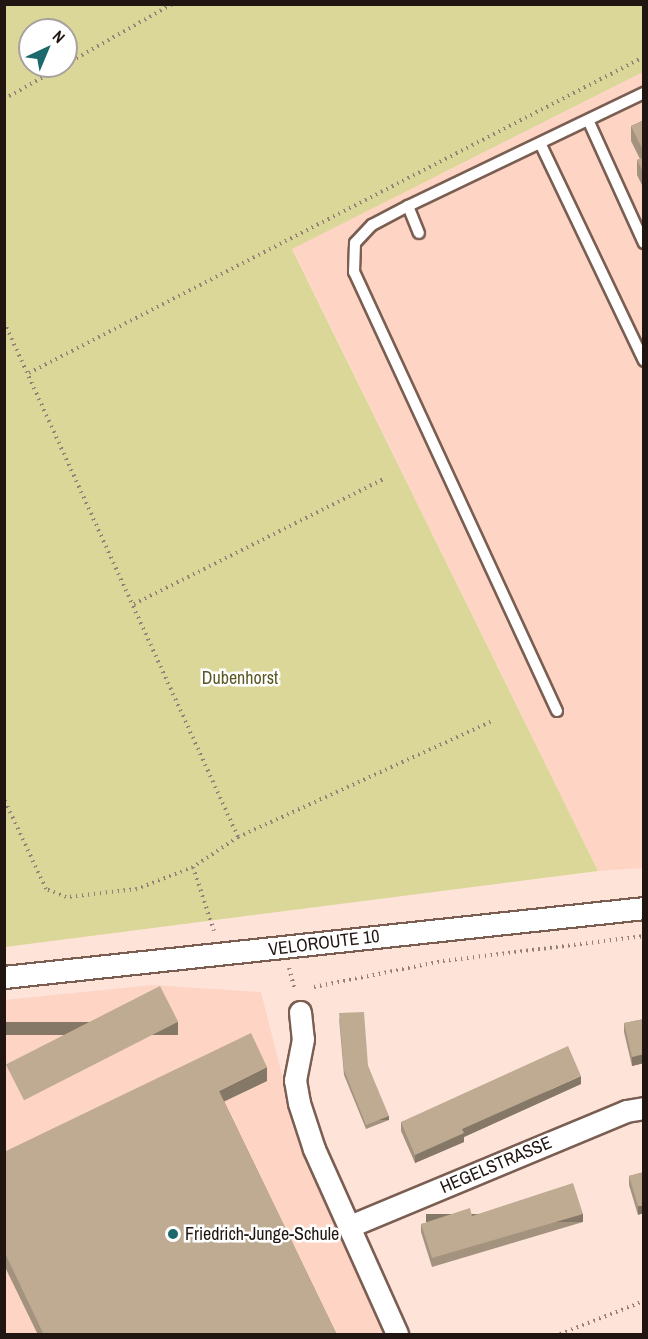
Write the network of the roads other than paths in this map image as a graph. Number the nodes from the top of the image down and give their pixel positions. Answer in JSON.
{"nodes":[{"id":1,"x":644,"y":93,"type":"edge"},
{"id":2,"x":589,"y":122,"type":"junction"},
{"id":3,"x":541,"y":145,"type":"junction"},
{"id":4,"x":408,"y":206,"type":"junction"},
{"id":5,"x":419,"y":233,"type":"dead end"},
{"id":6,"x":644,"y":243,"type":"edge"},
{"id":7,"x":644,"y":361,"type":"edge"},
{"id":8,"x":557,"y":711,"type":"dead end"},
{"id":9,"x":644,"y":908,"type":"edge"},
{"id":10,"x":4,"y":977,"type":"edge"},
{"id":11,"x":300,"y":1012,"type":"road end"},
{"id":12,"x":644,"y":1108,"type":"edge"},
{"id":13,"x":350,"y":1226,"type":"junction"},
{"id":14,"x":397,"y":1335,"type":"edge"}],
"edges":[{"from":1,"to":2,"type":"lane"},
{"from":2,"to":3,"type":"lane"},
{"from":2,"to":6,"type":"lane"},
{"from":3,"to":4,"type":"lane"},
{"from":3,"to":7,"type":"lane"},
{"from":4,"to":5,"type":"lane"},
{"from":4,"to":8,"type":"lane"},
{"from":9,"to":10,"type":"street","name":"VELOROUTE 10"},
{"from":11,"to":13,"type":"street"},
{"from":12,"to":13,"type":"street","name":"HEGELSTRASSE"},
{"from":13,"to":14,"type":"street"}]}
